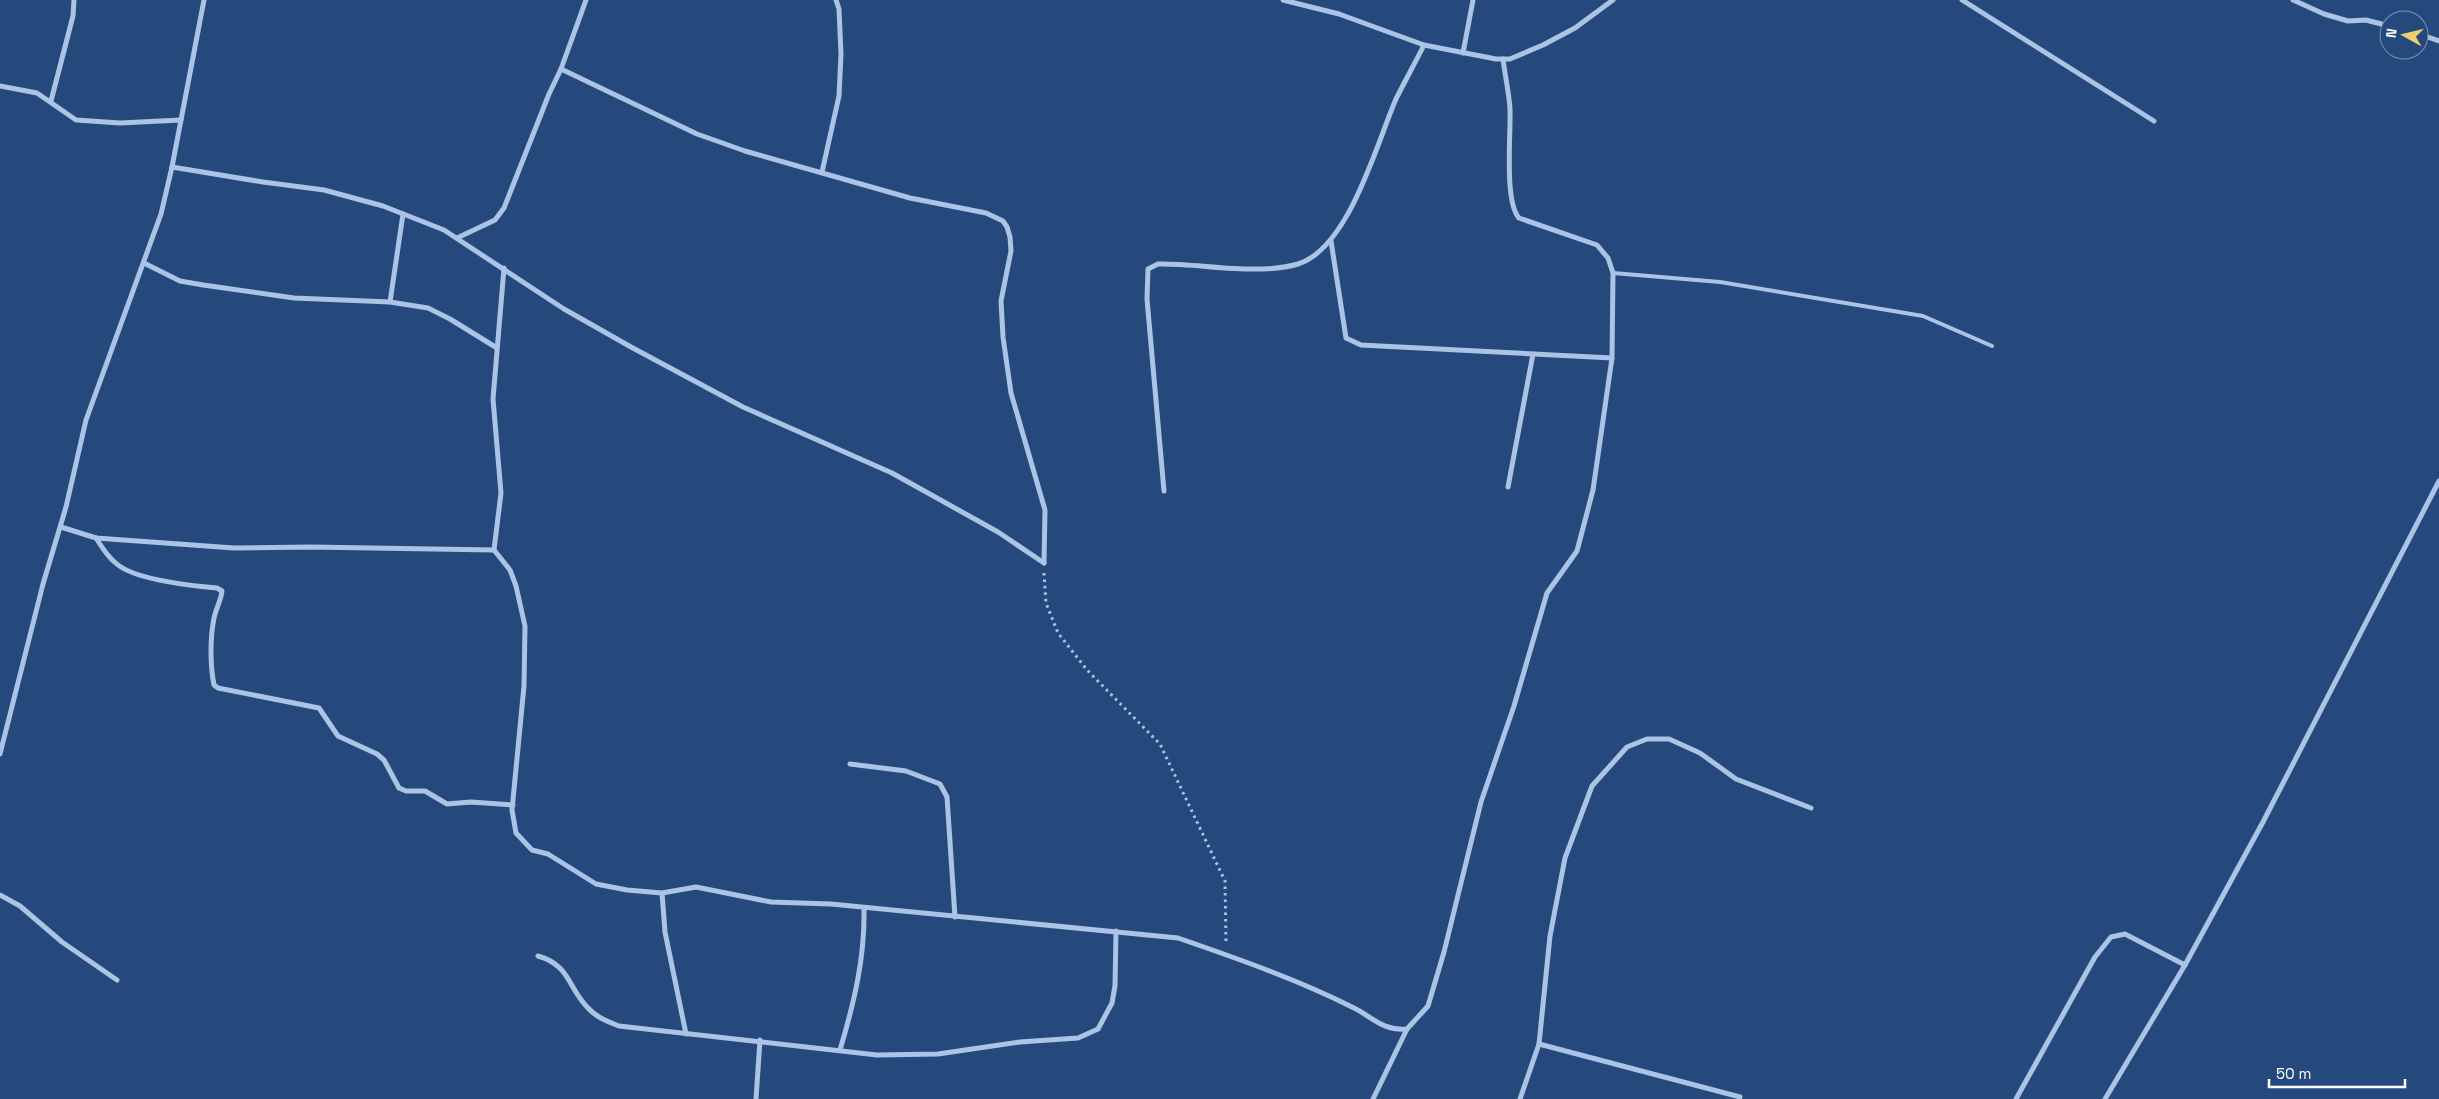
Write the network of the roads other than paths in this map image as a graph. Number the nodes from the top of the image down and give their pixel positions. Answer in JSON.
{"nodes":[{"id":1,"x":74,"y":0,"type":"edge"},
{"id":2,"x":204,"y":0,"type":"edge"},
{"id":3,"x":586,"y":0,"type":"edge"},
{"id":4,"x":836,"y":0,"type":"edge"},
{"id":5,"x":1283,"y":0,"type":"edge"},
{"id":6,"x":1473,"y":0,"type":"edge"},
{"id":7,"x":1613,"y":0,"type":"edge"},
{"id":8,"x":1962,"y":0,"type":"edge"},
{"id":9,"x":2293,"y":0,"type":"edge"},
{"id":10,"x":2379,"y":23,"type":"edge"},
{"id":11,"x":1424,"y":45,"type":"junction"},
{"id":12,"x":1463,"y":53,"type":"junction"},
{"id":13,"x":1502,"y":59,"type":"junction"},
{"id":14,"x":561,"y":70,"type":"junction"},
{"id":15,"x":0,"y":86,"type":"edge"},
{"id":16,"x":51,"y":100,"type":"junction"},
{"id":17,"x":180,"y":120,"type":"junction"},
{"id":18,"x":2154,"y":121,"type":"dead end"},
{"id":19,"x":172,"y":167,"type":"junction"},
{"id":20,"x":822,"y":172,"type":"junction"},
{"id":21,"x":403,"y":214,"type":"junction"},
{"id":22,"x":457,"y":238,"type":"junction"},
{"id":23,"x":1331,"y":241,"type":"junction"},
{"id":24,"x":144,"y":263,"type":"junction"},
{"id":25,"x":504,"y":268,"type":"junction"},
{"id":26,"x":1613,"y":273,"type":"junction"},
{"id":27,"x":390,"y":302,"type":"junction"},
{"id":28,"x":1992,"y":346,"type":"dead end"},
{"id":29,"x":496,"y":348,"type":"junction"},
{"id":30,"x":1533,"y":354,"type":"junction"},
{"id":31,"x":1612,"y":358,"type":"junction"},
{"id":32,"x":2439,"y":482,"type":"edge"},
{"id":33,"x":1508,"y":487,"type":"dead end"},
{"id":34,"x":1164,"y":491,"type":"dead end"},
{"id":35,"x":61,"y":527,"type":"junction"},
{"id":36,"x":96,"y":538,"type":"junction"},
{"id":37,"x":494,"y":550,"type":"junction"},
{"id":38,"x":0,"y":754,"type":"edge"},
{"id":39,"x":850,"y":764,"type":"dead end"},
{"id":40,"x":513,"y":805,"type":"junction"},
{"id":41,"x":1811,"y":808,"type":"dead end"},
{"id":42,"x":662,"y":893,"type":"junction"},
{"id":43,"x":0,"y":895,"type":"edge"},
{"id":44,"x":864,"y":908,"type":"junction"},
{"id":45,"x":955,"y":917,"type":"junction"},
{"id":46,"x":1116,"y":931,"type":"junction"},
{"id":47,"x":538,"y":956,"type":"dead end"},
{"id":48,"x":2185,"y":965,"type":"junction"},
{"id":49,"x":117,"y":980,"type":"dead end"},
{"id":50,"x":1407,"y":1030,"type":"junction"},
{"id":51,"x":686,"y":1034,"type":"junction"},
{"id":52,"x":760,"y":1040,"type":"junction"},
{"id":53,"x":1539,"y":1044,"type":"junction"},
{"id":54,"x":840,"y":1050,"type":"junction"},
{"id":55,"x":1740,"y":1096,"type":"dead end"},
{"id":56,"x":756,"y":1099,"type":"edge"},
{"id":57,"x":1373,"y":1099,"type":"edge"},
{"id":58,"x":1520,"y":1099,"type":"edge"},
{"id":59,"x":2016,"y":1099,"type":"edge"},
{"id":60,"x":2104,"y":1099,"type":"edge"}],
"edges":[{"from":1,"to":16,"type":"street"},
{"from":2,"to":17,"type":"street"},
{"from":3,"to":14,"type":"street"},
{"from":4,"to":20,"type":"street"},
{"from":5,"to":11,"type":"street"},
{"from":6,"to":12,"type":"street"},
{"from":7,"to":13,"type":"street"},
{"from":8,"to":18,"type":"street"},
{"from":9,"to":10,"type":"street"},
{"from":11,"to":12,"type":"street"},
{"from":11,"to":23,"type":"street"},
{"from":12,"to":13,"type":"street"},
{"from":13,"to":26,"type":"street"},
{"from":14,"to":20,"type":"street"},
{"from":14,"to":22,"type":"street"},
{"from":15,"to":16,"type":"street"},
{"from":16,"to":17,"type":"street"},
{"from":17,"to":19,"type":"street"},
{"from":19,"to":21,"type":"street"},
{"from":19,"to":24,"type":"street"},
{"from":20,"to":25,"type":"street"},
{"from":21,"to":22,"type":"street"},
{"from":21,"to":27,"type":"street"},
{"from":22,"to":25,"type":"street"},
{"from":23,"to":30,"type":"street"},
{"from":23,"to":34,"type":"street"},
{"from":24,"to":27,"type":"street"},
{"from":24,"to":35,"type":"street"},
{"from":25,"to":29,"type":"street"},
{"from":26,"to":28,"type":"lane"},
{"from":26,"to":31,"type":"street"},
{"from":27,"to":29,"type":"street"},
{"from":29,"to":37,"type":"street"},
{"from":30,"to":31,"type":"street"},
{"from":30,"to":33,"type":"street"},
{"from":31,"to":50,"type":"street"},
{"from":32,"to":48,"type":"street"},
{"from":35,"to":36,"type":"street"},
{"from":35,"to":38,"type":"street"},
{"from":36,"to":37,"type":"street"},
{"from":36,"to":40,"type":"street"},
{"from":37,"to":40,"type":"street"},
{"from":39,"to":45,"type":"street"},
{"from":40,"to":42,"type":"street"},
{"from":41,"to":53,"type":"street"},
{"from":42,"to":44,"type":"street"},
{"from":42,"to":51,"type":"street"},
{"from":43,"to":49,"type":"street"},
{"from":44,"to":45,"type":"street"},
{"from":44,"to":54,"type":"street"},
{"from":45,"to":46,"type":"street"},
{"from":46,"to":50,"type":"street"},
{"from":46,"to":54,"type":"street"},
{"from":47,"to":51,"type":"street"},
{"from":48,"to":59,"type":"street"},
{"from":48,"to":60,"type":"street"},
{"from":50,"to":57,"type":"street"},
{"from":51,"to":52,"type":"street"},
{"from":52,"to":54,"type":"street"},
{"from":52,"to":56,"type":"street"},
{"from":53,"to":55,"type":"street"},
{"from":53,"to":58,"type":"street"}]}
